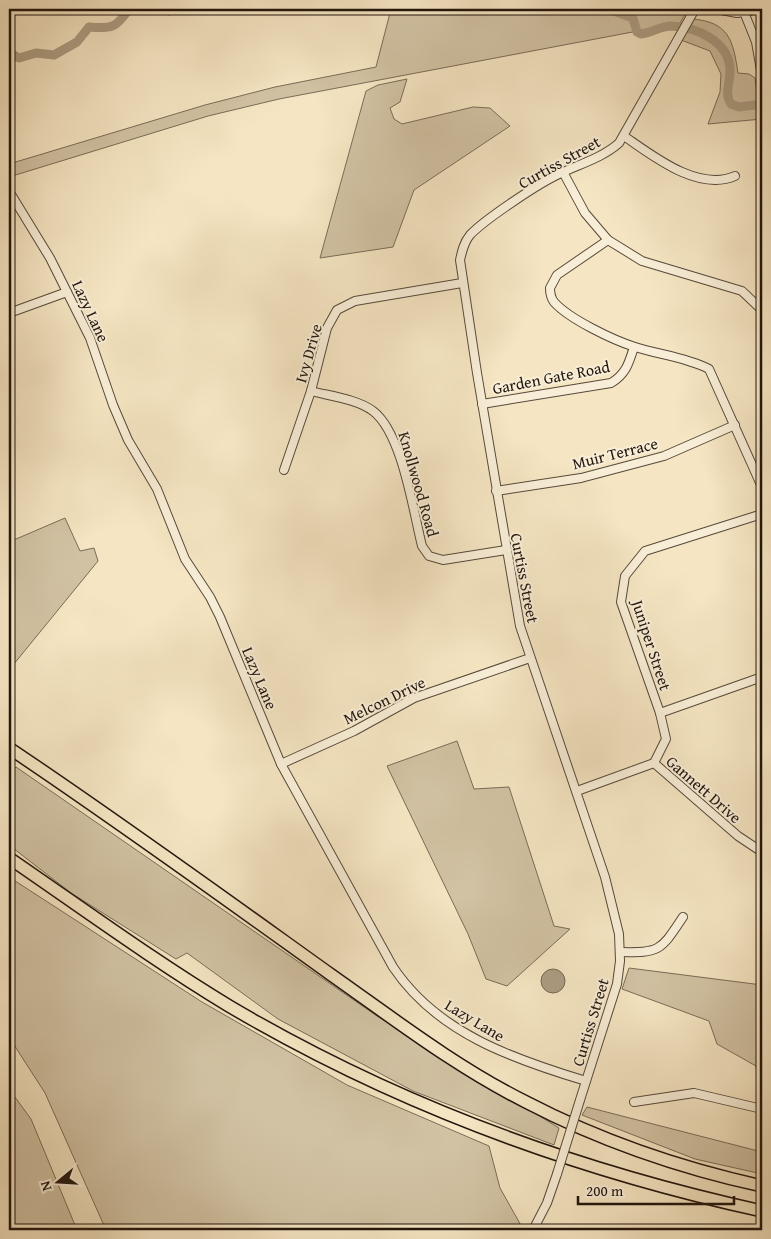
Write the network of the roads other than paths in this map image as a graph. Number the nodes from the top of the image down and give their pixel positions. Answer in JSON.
{"nodes":[{"id":1,"x":695,"y":9,"type":"edge"},
{"id":2,"x":716,"y":9,"type":"edge"},
{"id":3,"x":760,"y":9,"type":"edge"},
{"id":4,"x":744,"y":12,"type":"junction"},
{"id":5,"x":762,"y":76,"type":"edge"},
{"id":6,"x":624,"y":136,"type":"junction"},
{"id":7,"x":563,"y":172,"type":"junction"},
{"id":8,"x":735,"y":176,"type":"dead end"},
{"id":9,"x":9,"y":191,"type":"edge"},
{"id":10,"x":608,"y":240,"type":"junction"},
{"id":11,"x":462,"y":283,"type":"junction"},
{"id":12,"x":67,"y":292,"type":"junction"},
{"id":13,"x":762,"y":310,"type":"edge"},
{"id":14,"x":9,"y":313,"type":"edge"},
{"id":15,"x":634,"y":347,"type":"junction"},
{"id":16,"x":311,"y":391,"type":"junction"},
{"id":17,"x":482,"y":404,"type":"junction"},
{"id":18,"x":735,"y":425,"type":"junction"},
{"id":19,"x":284,"y":470,"type":"dead end"},
{"id":20,"x":762,"y":486,"type":"edge"},
{"id":21,"x":496,"y":490,"type":"junction"},
{"id":22,"x":762,"y":514,"type":"edge"},
{"id":23,"x":506,"y":550,"type":"junction"},
{"id":24,"x":530,"y":658,"type":"junction"},
{"id":25,"x":762,"y":677,"type":"edge"},
{"id":26,"x":660,"y":713,"type":"junction"},
{"id":27,"x":9,"y":748,"type":"edge"},
{"id":28,"x":654,"y":762,"type":"junction"},
{"id":29,"x":281,"y":764,"type":"junction"},
{"id":30,"x":577,"y":791,"type":"junction"},
{"id":31,"x":762,"y":852,"type":"edge"},
{"id":32,"x":9,"y":858,"type":"edge"},
{"id":33,"x":683,"y":917,"type":"dead end"},
{"id":34,"x":620,"y":952,"type":"junction"},
{"id":35,"x":586,"y":1081,"type":"junction"},
{"id":36,"x":634,"y":1102,"type":"dead end"},
{"id":37,"x":762,"y":1109,"type":"edge"},
{"id":38,"x":762,"y":1186,"type":"edge"},
{"id":39,"x":762,"y":1211,"type":"edge"},
{"id":40,"x":533,"y":1230,"type":"edge"}],
"edges":[{"from":1,"to":6,"type":"street","name":"Curtiss Street"},
{"from":2,"to":4,"type":"street"},
{"from":3,"to":4,"type":"street"},
{"from":4,"to":5,"type":"street"},
{"from":6,"to":7,"type":"street","name":"Curtiss Street"},
{"from":6,"to":8,"type":"street"},
{"from":7,"to":10,"type":"street"},
{"from":7,"to":11,"type":"street","name":"Curtiss Street"},
{"from":9,"to":12,"type":"street","name":"Lazy Lane"},
{"from":10,"to":13,"type":"street"},
{"from":10,"to":15,"type":"street"},
{"from":11,"to":16,"type":"street","name":"Ivy Drive"},
{"from":11,"to":17,"type":"street","name":"Curtiss Street"},
{"from":12,"to":14,"type":"street"},
{"from":12,"to":29,"type":"street","name":"Lazy Lane"},
{"from":15,"to":17,"type":"street","name":"Garden Gate Road"},
{"from":15,"to":18,"type":"street"},
{"from":16,"to":19,"type":"street","name":"Ivy Drive"},
{"from":16,"to":23,"type":"street","name":"Knollwood Road"},
{"from":17,"to":21,"type":"street","name":"Curtiss Street"},
{"from":18,"to":20,"type":"street"},
{"from":18,"to":21,"type":"street","name":"Muir Terrace"},
{"from":21,"to":23,"type":"street","name":"Curtiss Street"},
{"from":22,"to":26,"type":"street","name":"Juniper Street"},
{"from":23,"to":24,"type":"street","name":"Curtiss Street"},
{"from":24,"to":29,"type":"street","name":"Melcon Drive"},
{"from":24,"to":30,"type":"street","name":"Curtiss Street"},
{"from":25,"to":26,"type":"street"},
{"from":26,"to":28,"type":"street","name":"Juniper Street"},
{"from":27,"to":38,"type":"highway"},
{"from":28,"to":30,"type":"street"},
{"from":28,"to":31,"type":"street","name":"Gannett Drive"},
{"from":29,"to":35,"type":"street","name":"Lazy Lane"},
{"from":30,"to":34,"type":"street","name":"Curtiss Street"},
{"from":32,"to":39,"type":"highway"},
{"from":33,"to":34,"type":"street"},
{"from":34,"to":35,"type":"street","name":"Curtiss Street"},
{"from":35,"to":40,"type":"street","name":"Curtiss Street","bridge":true},
{"from":36,"to":37,"type":"street"}]}
